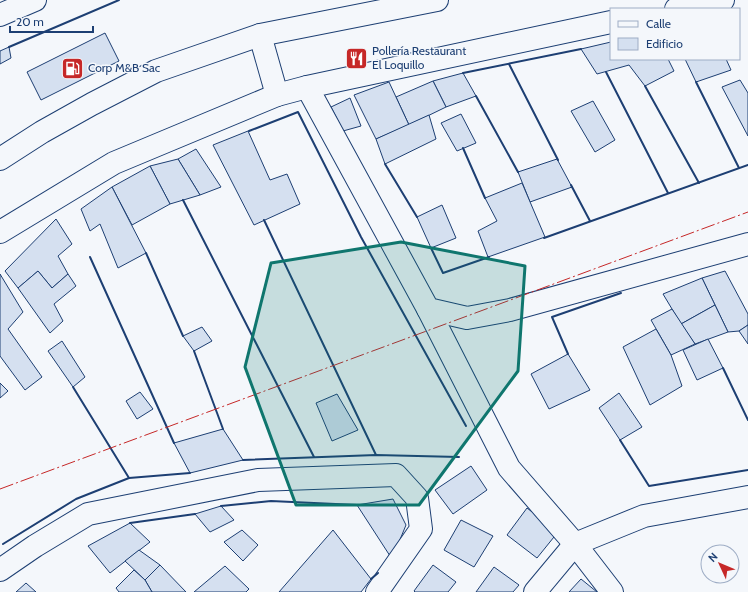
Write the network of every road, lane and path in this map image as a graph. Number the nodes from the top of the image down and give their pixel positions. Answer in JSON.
{"nodes":[{"id":1,"x":35,"y":0,"type":"edge"},
{"id":2,"x":438,"y":0,"type":"edge"},
{"id":3,"x":723,"y":0,"type":"edge"},
{"id":4,"x":681,"y":8,"type":"edge"},
{"id":5,"x":0,"y":15,"type":"edge"},
{"id":6,"x":610,"y":22,"type":"edge"},
{"id":7,"x":260,"y":35,"type":"junction"},
{"id":8,"x":307,"y":87,"type":"junction"},
{"id":9,"x":277,"y":95,"type":"junction"},
{"id":10,"x":0,"y":159,"type":"edge"},
{"id":11,"x":0,"y":232,"type":"edge"},
{"id":12,"x":748,"y":244,"type":"edge"},
{"id":13,"x":428,"y":309,"type":"junction"},
{"id":14,"x":748,"y":497,"type":"edge"},
{"id":15,"x":576,"y":544,"type":"junction"},
{"id":16,"x":0,"y":570,"type":"edge"},
{"id":17,"x":378,"y":592,"type":"edge"},
{"id":18,"x":535,"y":592,"type":"edge"},
{"id":19,"x":612,"y":592,"type":"edge"}],
"edges":[{"from":1,"to":5,"type":"main road"},
{"from":2,"to":7,"type":"main road"},
{"from":3,"to":4,"type":"main road"},
{"from":6,"to":8,"type":"main road"},
{"from":7,"to":9,"type":"main road"},
{"from":7,"to":10,"type":"main road"},
{"from":8,"to":9,"type":"main road"},
{"from":8,"to":13,"type":"main road"},
{"from":9,"to":11,"type":"main road"},
{"from":12,"to":13,"type":"main road"},
{"from":13,"to":15,"type":"main road"},
{"from":14,"to":15,"type":"main road"},
{"from":15,"to":18,"type":"main road"},
{"from":15,"to":19,"type":"main road"},
{"from":16,"to":17,"type":"main road"}]}
